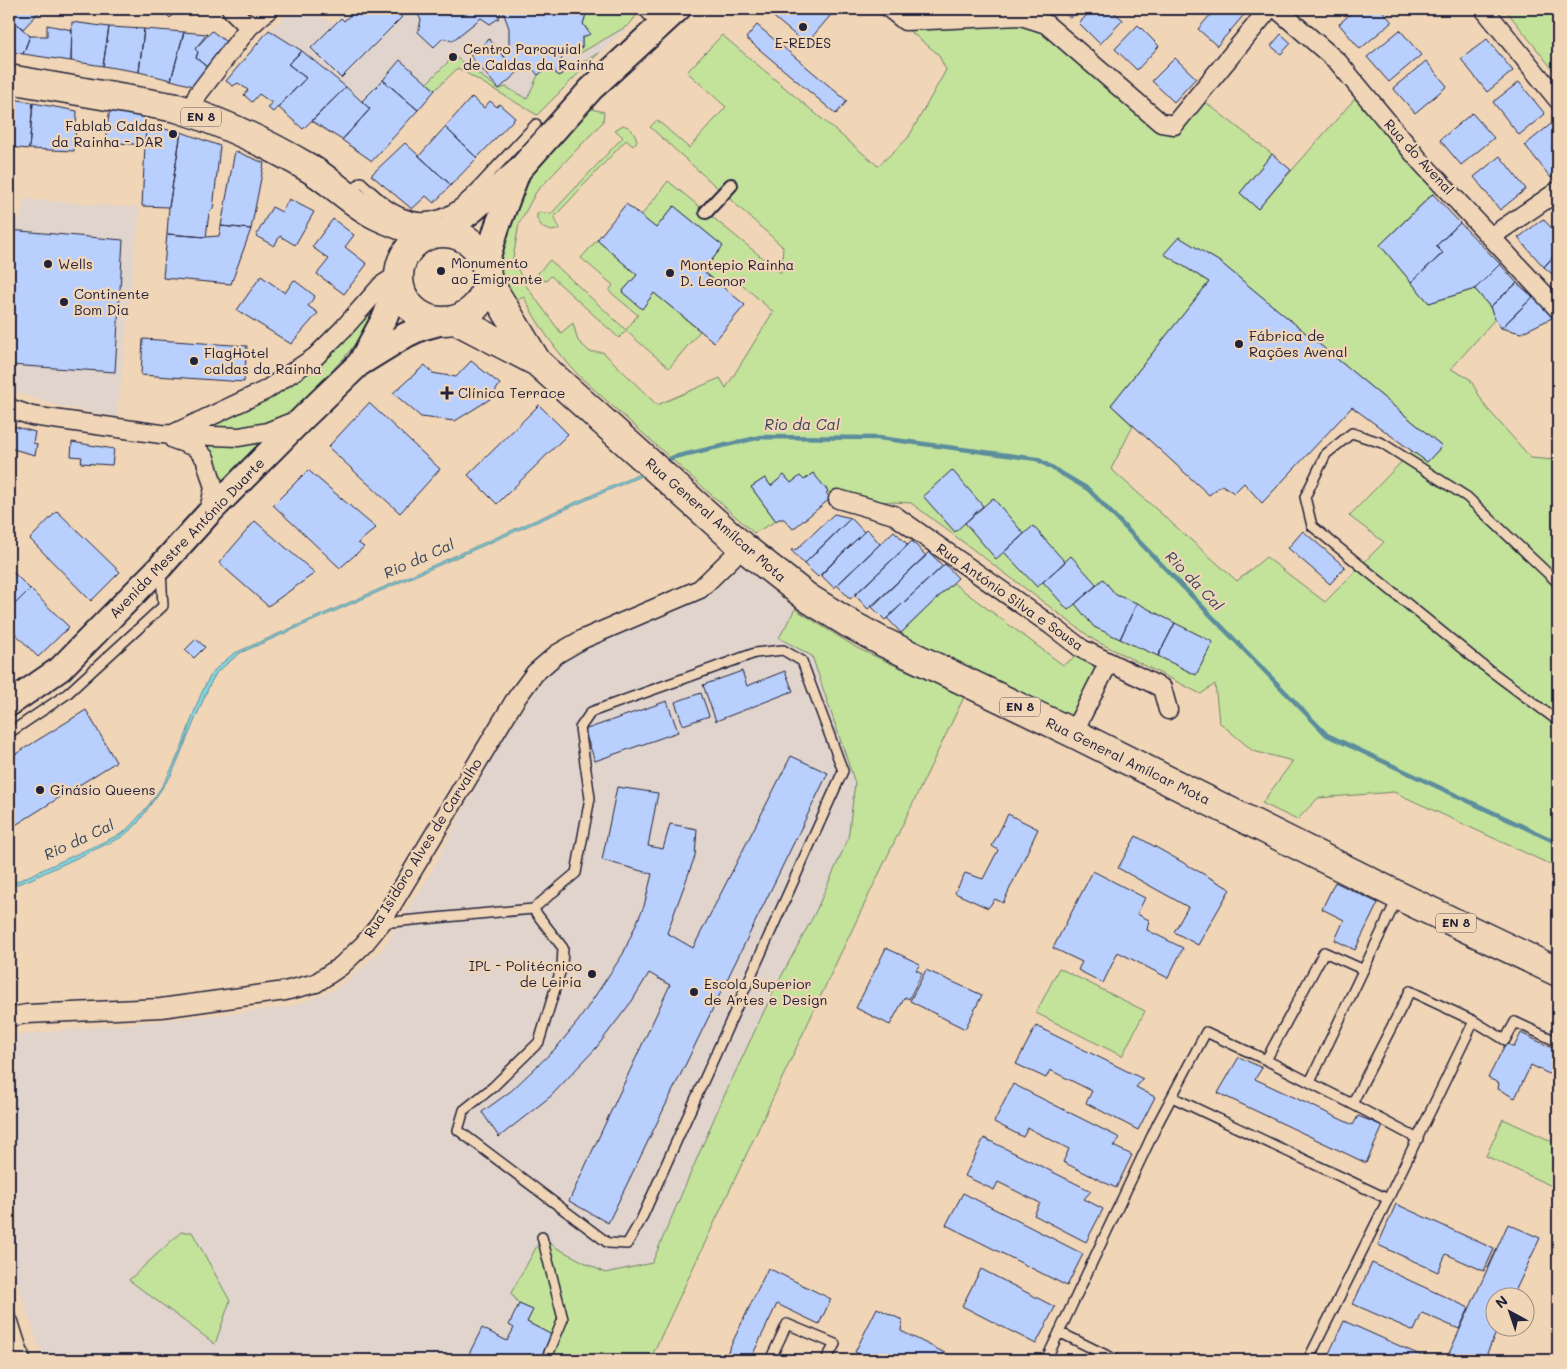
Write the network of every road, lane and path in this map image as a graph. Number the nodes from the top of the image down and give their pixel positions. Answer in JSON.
{"nodes":[{"id":1,"x":231,"y":9,"type":"edge"},
{"id":2,"x":269,"y":9,"type":"edge"},
{"id":3,"x":678,"y":9,"type":"edge"},
{"id":4,"x":890,"y":9,"type":"edge"},
{"id":5,"x":1269,"y":9,"type":"edge"},
{"id":6,"x":1277,"y":9,"type":"edge"},
{"id":7,"x":1484,"y":9,"type":"edge"},
{"id":8,"x":650,"y":17,"type":"edge"},
{"id":9,"x":249,"y":27,"type":"junction"},
{"id":10,"x":9,"y":79,"type":"edge"},
{"id":11,"x":1558,"y":100,"type":"edge"},
{"id":12,"x":190,"y":112,"type":"junction"},
{"id":13,"x":536,"y":124,"type":"dead end"},
{"id":14,"x":519,"y":170,"type":"junction"},
{"id":15,"x":732,"y":185,"type":"dead end"},
{"id":16,"x":1558,"y":191,"type":"edge"},
{"id":17,"x":349,"y":196,"type":"junction"},
{"id":18,"x":706,"y":212,"type":"dead end"},
{"id":19,"x":371,"y":213,"type":"junction"},
{"id":20,"x":436,"y":234,"type":"junction"},
{"id":21,"x":1492,"y":236,"type":"junction"},
{"id":22,"x":487,"y":272,"type":"junction"},
{"id":23,"x":399,"y":274,"type":"junction"},
{"id":24,"x":1558,"y":309,"type":"edge"},
{"id":25,"x":449,"y":321,"type":"junction"},
{"id":26,"x":536,"y":362,"type":"junction"},
{"id":27,"x":359,"y":364,"type":"junction"},
{"id":28,"x":9,"y":408,"type":"edge"},
{"id":29,"x":304,"y":417,"type":"junction"},
{"id":30,"x":166,"y":434,"type":"junction"},
{"id":31,"x":838,"y":499,"type":"dead end"},
{"id":32,"x":208,"y":514,"type":"junction"},
{"id":33,"x":743,"y":547,"type":"junction"},
{"id":34,"x":160,"y":567,"type":"junction"},
{"id":35,"x":1558,"y":583,"type":"edge"},
{"id":36,"x":1109,"y":662,"type":"junction"},
{"id":37,"x":9,"y":704,"type":"edge"},
{"id":38,"x":1168,"y":710,"type":"dead end"},
{"id":39,"x":1558,"y":721,"type":"edge"},
{"id":40,"x":9,"y":733,"type":"edge"},
{"id":41,"x":1073,"y":733,"type":"junction"},
{"id":42,"x":1399,"y":896,"type":"junction"},
{"id":43,"x":533,"y":910,"type":"junction"},
{"id":44,"x":381,"y":922,"type":"junction"},
{"id":45,"x":1362,"y":970,"type":"junction"},
{"id":46,"x":1558,"y":972,"type":"edge"},
{"id":47,"x":9,"y":1017,"type":"edge"},
{"id":48,"x":1474,"y":1021,"type":"junction"},
{"id":49,"x":1558,"y":1042,"type":"edge"},
{"id":50,"x":1266,"y":1060,"type":"junction"},
{"id":51,"x":1310,"y":1082,"type":"junction"},
{"id":52,"x":1172,"y":1097,"type":"junction"},
{"id":53,"x":1352,"y":1104,"type":"junction"},
{"id":54,"x":1418,"y":1139,"type":"junction"},
{"id":55,"x":1388,"y":1199,"type":"junction"},
{"id":56,"x":542,"y":1238,"type":"dead end"},
{"id":57,"x":9,"y":1322,"type":"edge"},
{"id":58,"x":1059,"y":1332,"type":"junction"},
{"id":59,"x":18,"y":1358,"type":"edge"},
{"id":60,"x":546,"y":1360,"type":"edge"},
{"id":61,"x":770,"y":1360,"type":"edge"},
{"id":62,"x":826,"y":1360,"type":"edge"},
{"id":63,"x":1046,"y":1360,"type":"edge"},
{"id":64,"x":1116,"y":1360,"type":"edge"},
{"id":65,"x":1308,"y":1360,"type":"edge"}],
"edges":[{"from":1,"to":9,"type":"street"},
{"from":2,"to":9,"type":"street"},
{"from":3,"to":8,"type":"main road"},
{"from":4,"to":5,"type":"street"},
{"from":6,"to":21,"type":"street","name":"Rua do Avenal"},
{"from":7,"to":11,"type":"street"},
{"from":8,"to":14,"type":"main road"},
{"from":9,"to":12,"type":"street"},
{"from":10,"to":12,"type":"main road","number":"EN 8"},
{"from":12,"to":17,"type":"main road","number":"EN 8"},
{"from":13,"to":17,"type":"lane"},
{"from":14,"to":20,"type":"main road"},
{"from":14,"to":22,"type":"main road"},
{"from":15,"to":18,"type":"street"},
{"from":16,"to":21,"type":"street"},
{"from":17,"to":19,"type":"main road","number":"EN 8"},
{"from":19,"to":20,"type":"main road"},
{"from":19,"to":23,"type":"main road"},
{"from":20,"to":22,"type":"main road"},
{"from":20,"to":23,"type":"main road"},
{"from":21,"to":24,"type":"street","name":"Rua do Avenal"},
{"from":22,"to":25,"type":"main road"},
{"from":22,"to":26,"type":"main road"},
{"from":23,"to":25,"type":"main road"},
{"from":23,"to":27,"type":"main road"},
{"from":23,"to":30,"type":"street"},
{"from":25,"to":26,"type":"main road"},
{"from":25,"to":27,"type":"main road"},
{"from":26,"to":33,"type":"main road","name":"Rua General Amílcar Mota","number":"EN 8"},
{"from":27,"to":29,"type":"main road","name":"Avenida Mestre António Duarte"},
{"from":28,"to":30,"type":"street"},
{"from":29,"to":30,"type":"street"},
{"from":29,"to":32,"type":"main road","name":"Avenida Mestre António Duarte"},
{"from":30,"to":32,"type":"street"},
{"from":31,"to":36,"type":"street","name":"Rua António Silva e Sousa"},
{"from":32,"to":34,"type":"main road","name":"Avenida Mestre António Duarte"},
{"from":33,"to":41,"type":"main road","name":"Rua General Amílcar Mota","number":"EN 8"},
{"from":33,"to":44,"type":"street","name":"Rua Isidoro Alves de Carvalho"},
{"from":34,"to":37,"type":"main road","name":"Avenida Mestre António Duarte"},
{"from":34,"to":40,"type":"lane"},
{"from":35,"to":39,"type":"lane"},
{"from":36,"to":38,"type":"street","name":"Rua António Silva e Sousa"},
{"from":36,"to":41,"type":"street"},
{"from":41,"to":42,"type":"main road","name":"Rua General Amílcar Mota","number":"EN 8"},
{"from":42,"to":45,"type":"lane"},
{"from":42,"to":46,"type":"main road","name":"Rua General Amílcar Mota","number":"EN 8"},
{"from":43,"to":43,"type":"lane"},
{"from":43,"to":44,"type":"lane"},
{"from":44,"to":47,"type":"street","name":"Rua Isidoro Alves de Carvalho"},
{"from":45,"to":50,"type":"lane"},
{"from":45,"to":51,"type":"lane"},
{"from":48,"to":49,"type":"lane"},
{"from":48,"to":53,"type":"lane"},
{"from":48,"to":54,"type":"lane"},
{"from":50,"to":51,"type":"lane"},
{"from":50,"to":52,"type":"lane"},
{"from":51,"to":53,"type":"lane"},
{"from":52,"to":55,"type":"lane"},
{"from":52,"to":58,"type":"lane"},
{"from":53,"to":54,"type":"lane"},
{"from":54,"to":55,"type":"lane"},
{"from":55,"to":65,"type":"lane"},
{"from":56,"to":60,"type":"lane"},
{"from":57,"to":59,"type":"street"},
{"from":58,"to":63,"type":"lane"},
{"from":58,"to":64,"type":"lane"},
{"from":61,"to":62,"type":"lane"}]}
